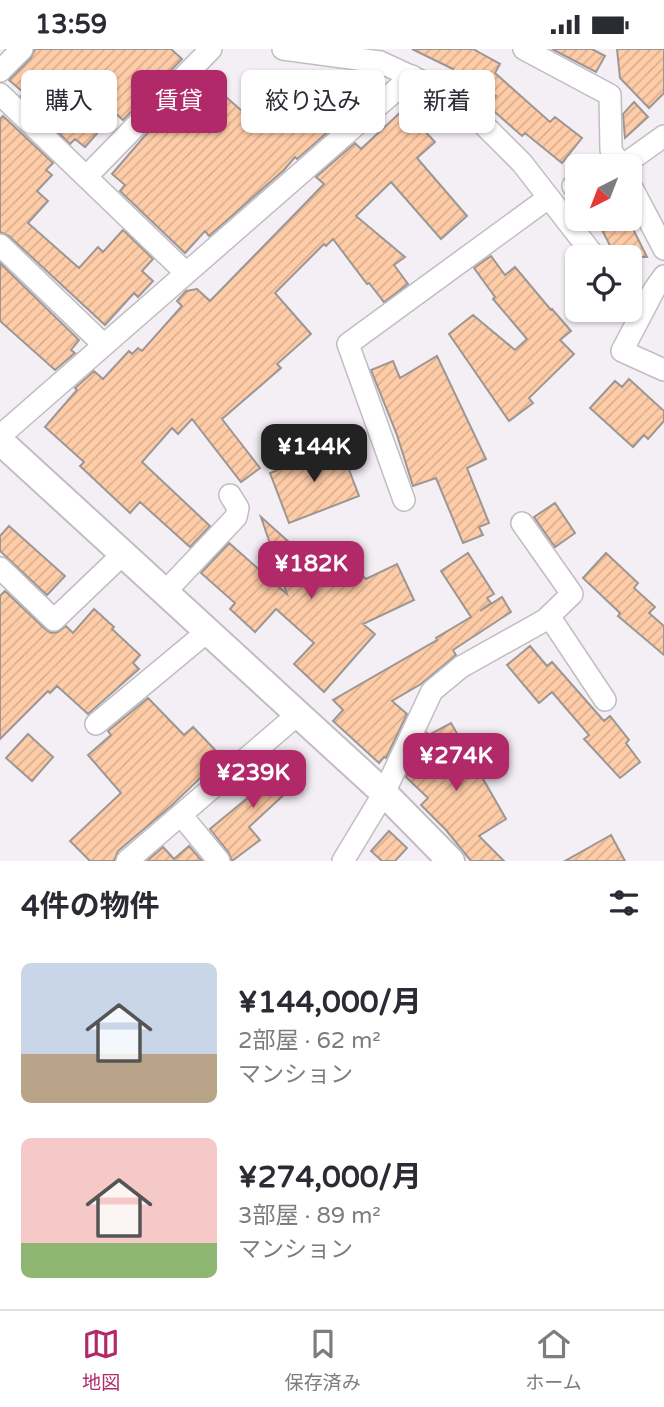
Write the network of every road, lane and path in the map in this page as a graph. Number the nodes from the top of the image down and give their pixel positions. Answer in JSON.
{"nodes":[{"id":1,"x":22,"y":49,"type":"edge"},
{"id":2,"x":211,"y":49,"type":"edge"},
{"id":3,"x":283,"y":49,"type":"edge"},
{"id":4,"x":524,"y":49,"type":"edge"},
{"id":5,"x":399,"y":70,"type":"edge"},
{"id":6,"x":0,"y":71,"type":"edge"},
{"id":7,"x":399,"y":87,"type":"edge"},
{"id":8,"x":0,"y":94,"type":"edge"},
{"id":9,"x":492,"y":133,"type":"edge"},
{"id":10,"x":664,"y":136,"type":"edge"},
{"id":11,"x":614,"y":154,"type":"edge"},
{"id":12,"x":638,"y":154,"type":"edge"},
{"id":13,"x":86,"y":177,"type":"junction"},
{"id":14,"x":548,"y":198,"type":"junction"},
{"id":15,"x":642,"y":207,"type":"edge"},
{"id":16,"x":0,"y":245,"type":"edge"},
{"id":17,"x":585,"y":245,"type":"edge"},
{"id":18,"x":664,"y":249,"type":"edge"},
{"id":19,"x":186,"y":273,"type":"junction"},
{"id":20,"x":664,"y":276,"type":"edge"},
{"id":21,"x":642,"y":300,"type":"edge"},
{"id":22,"x":631,"y":322,"type":"edge"},
{"id":23,"x":104,"y":345,"type":"junction"},
{"id":24,"x":664,"y":370,"type":"edge"},
{"id":25,"x":0,"y":438,"type":"edge"},
{"id":26,"x":230,"y":495,"type":"dead end"},
{"id":27,"x":404,"y":500,"type":"dead end"},
{"id":28,"x":522,"y":523,"type":"dead end"},
{"id":29,"x":123,"y":554,"type":"junction"},
{"id":30,"x":0,"y":568,"type":"edge"},
{"id":31,"x":165,"y":591,"type":"junction"},
{"id":32,"x":549,"y":616,"type":"junction"},
{"id":33,"x":208,"y":631,"type":"junction"},
{"id":34,"x":605,"y":700,"type":"dead end"},
{"id":35,"x":297,"y":715,"type":"junction"},
{"id":36,"x":96,"y":724,"type":"dead end"},
{"id":37,"x":384,"y":793,"type":"junction"},
{"id":38,"x":181,"y":815,"type":"junction"},
{"id":39,"x":127,"y":861,"type":"edge"},
{"id":40,"x":219,"y":861,"type":"edge"},
{"id":41,"x":343,"y":861,"type":"edge"},
{"id":42,"x":451,"y":861,"type":"edge"}],
"edges":[{"from":1,"to":6,"type":"street"},
{"from":2,"to":13,"type":"street"},
{"from":3,"to":5,"type":"street"},
{"from":4,"to":11,"type":"street"},
{"from":7,"to":19,"type":"street"},
{"from":8,"to":13,"type":"street"},
{"from":9,"to":14,"type":"street"},
{"from":10,"to":12,"type":"street"},
{"from":13,"to":19,"type":"street"},
{"from":14,"to":17,"type":"street"},
{"from":14,"to":27,"type":"street"},
{"from":15,"to":18,"type":"street"},
{"from":16,"to":23,"type":"street"},
{"from":19,"to":23,"type":"street"},
{"from":20,"to":21,"type":"street"},
{"from":22,"to":24,"type":"street"},
{"from":23,"to":25,"type":"street"},
{"from":25,"to":29,"type":"street"},
{"from":26,"to":31,"type":"street"},
{"from":28,"to":32,"type":"street"},
{"from":29,"to":30,"type":"street"},
{"from":29,"to":31,"type":"street"},
{"from":31,"to":33,"type":"street"},
{"from":32,"to":34,"type":"street"},
{"from":32,"to":37,"type":"street"},
{"from":33,"to":35,"type":"street"},
{"from":33,"to":36,"type":"street"},
{"from":35,"to":37,"type":"street"},
{"from":35,"to":38,"type":"street"},
{"from":37,"to":41,"type":"street"},
{"from":37,"to":42,"type":"street"},
{"from":38,"to":39,"type":"street"},
{"from":38,"to":40,"type":"street"}]}
